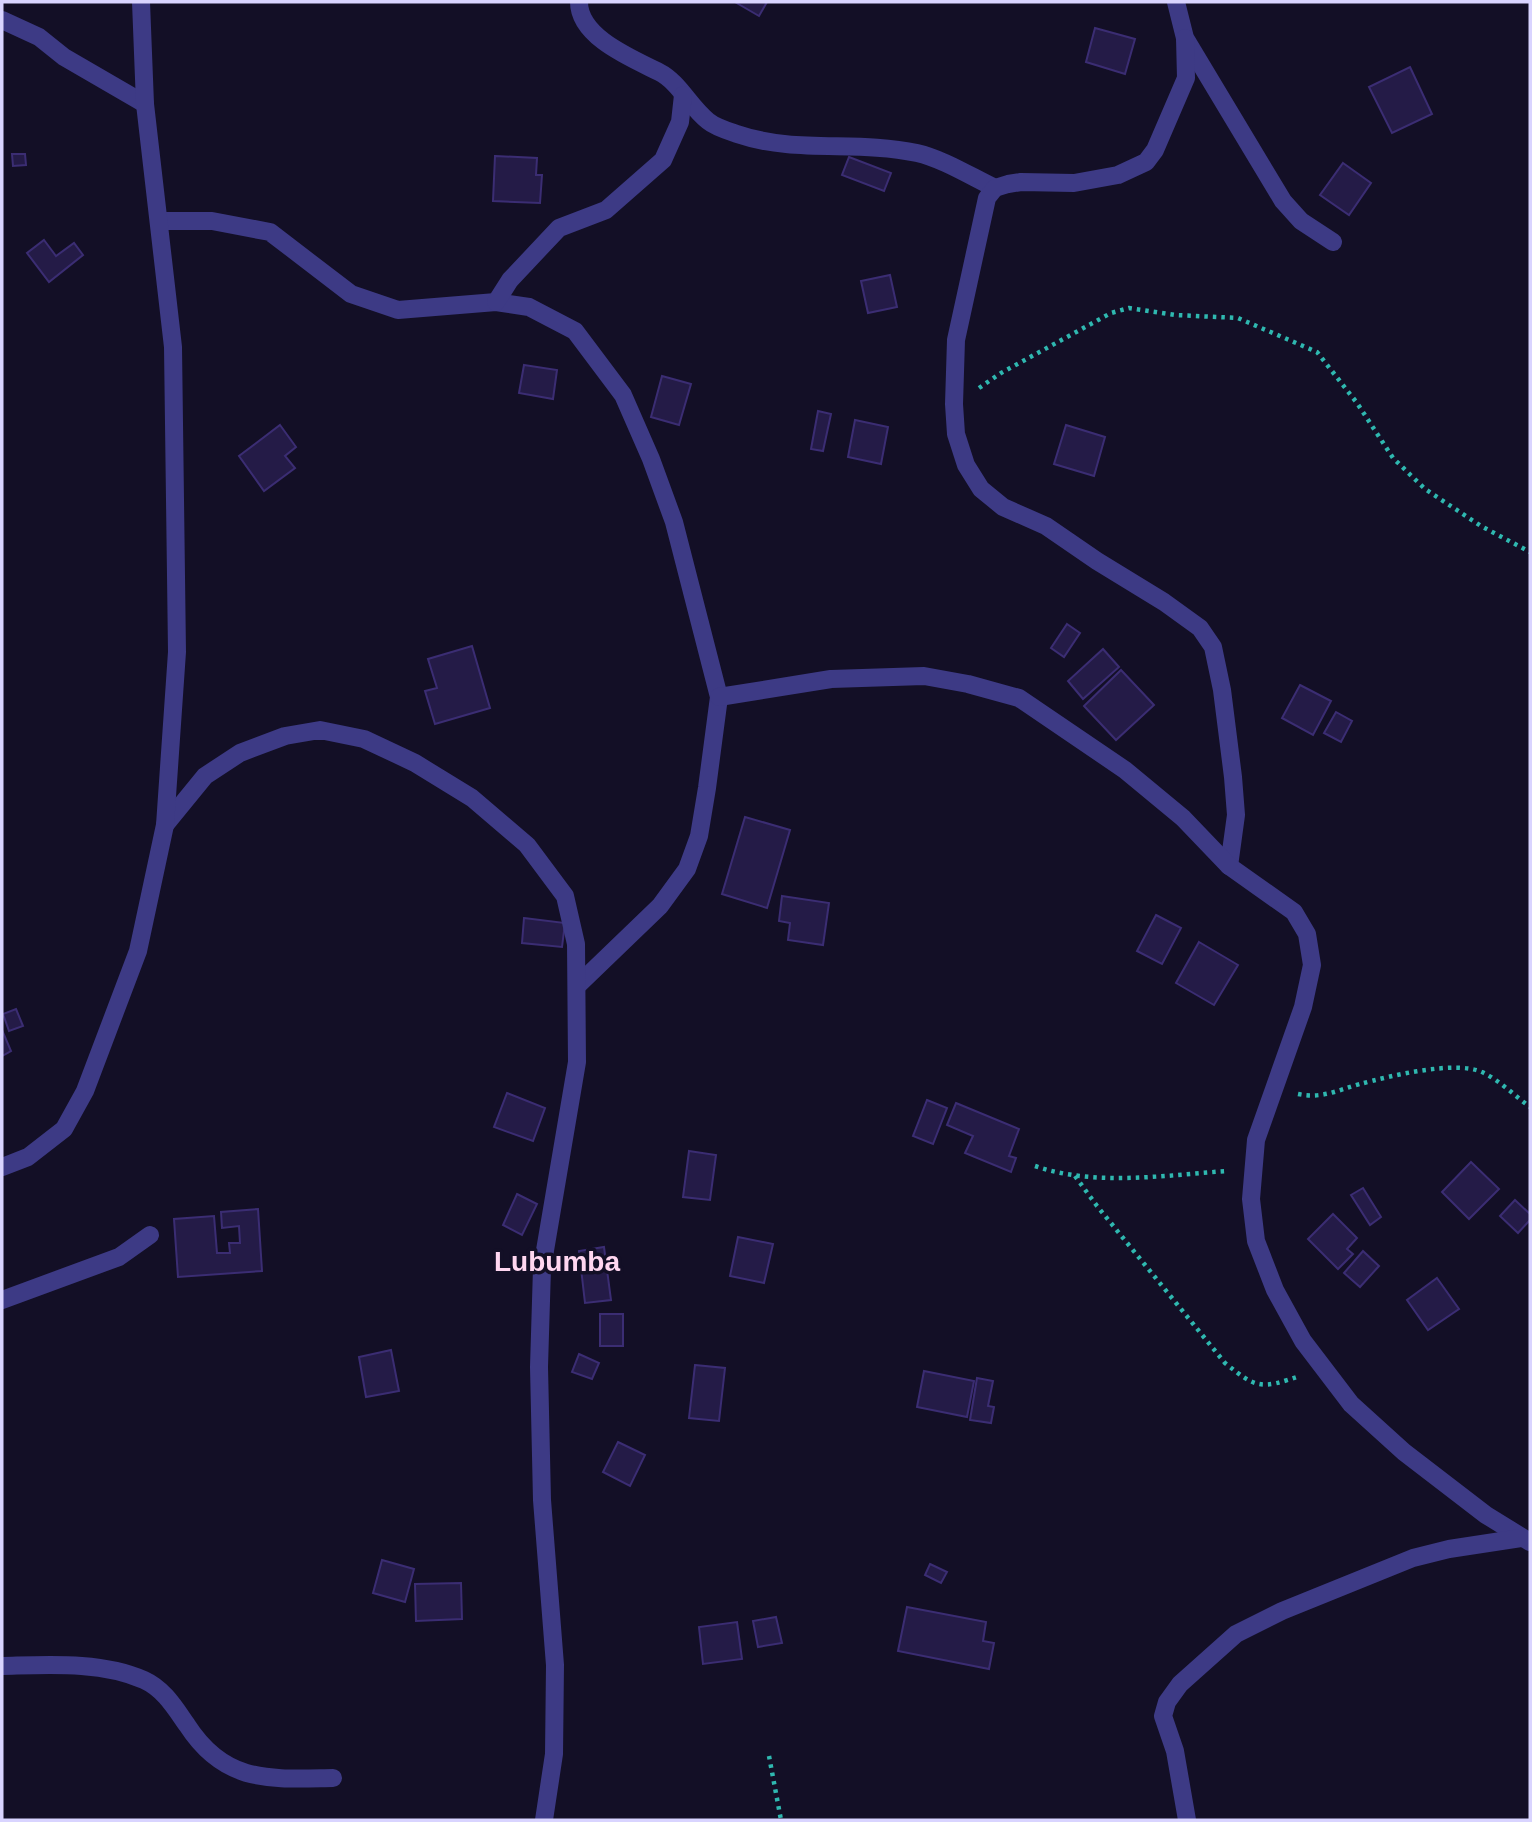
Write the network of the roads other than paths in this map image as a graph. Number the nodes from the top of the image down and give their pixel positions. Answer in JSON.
{"nodes":[{"id":1,"x":141,"y":2,"type":"edge"},
{"id":2,"x":579,"y":2,"type":"edge"},
{"id":3,"x":1176,"y":2,"type":"edge"},
{"id":4,"x":2,"y":20,"type":"edge"},
{"id":5,"x":1185,"y":38,"type":"junction"},
{"id":6,"x":683,"y":94,"type":"junction"},
{"id":7,"x":145,"y":104,"type":"junction"},
{"id":8,"x":995,"y":188,"type":"junction"},
{"id":9,"x":159,"y":221,"type":"junction"},
{"id":10,"x":1333,"y":242,"type":"dead end"},
{"id":11,"x":496,"y":302,"type":"junction"},
{"id":12,"x":719,"y":697,"type":"junction"},
{"id":13,"x":165,"y":825,"type":"junction"},
{"id":14,"x":1229,"y":866,"type":"junction"},
{"id":15,"x":578,"y":985,"type":"junction"},
{"id":16,"x":2,"y":1167,"type":"edge"},
{"id":17,"x":149,"y":1235,"type":"dead end"},
{"id":18,"x":2,"y":1300,"type":"edge"},
{"id":19,"x":1526,"y":1540,"type":"edge"},
{"id":20,"x":2,"y":1666,"type":"edge"},
{"id":21,"x":332,"y":1778,"type":"dead end"},
{"id":22,"x":544,"y":1820,"type":"edge"},
{"id":23,"x":1186,"y":1820,"type":"edge"}],
"edges":[{"from":1,"to":7,"type":"street"},
{"from":2,"to":6,"type":"street"},
{"from":3,"to":5,"type":"street"},
{"from":4,"to":7,"type":"street"},
{"from":5,"to":8,"type":"street"},
{"from":5,"to":10,"type":"street"},
{"from":6,"to":8,"type":"street"},
{"from":6,"to":11,"type":"street"},
{"from":7,"to":9,"type":"street"},
{"from":8,"to":14,"type":"street"},
{"from":9,"to":11,"type":"street"},
{"from":9,"to":13,"type":"street"},
{"from":11,"to":12,"type":"street"},
{"from":12,"to":14,"type":"street"},
{"from":12,"to":15,"type":"street"},
{"from":13,"to":15,"type":"street"},
{"from":13,"to":16,"type":"street"},
{"from":14,"to":19,"type":"street"},
{"from":15,"to":22,"type":"street"},
{"from":17,"to":18,"type":"street"},
{"from":19,"to":23,"type":"street"},
{"from":20,"to":21,"type":"street"}]}
